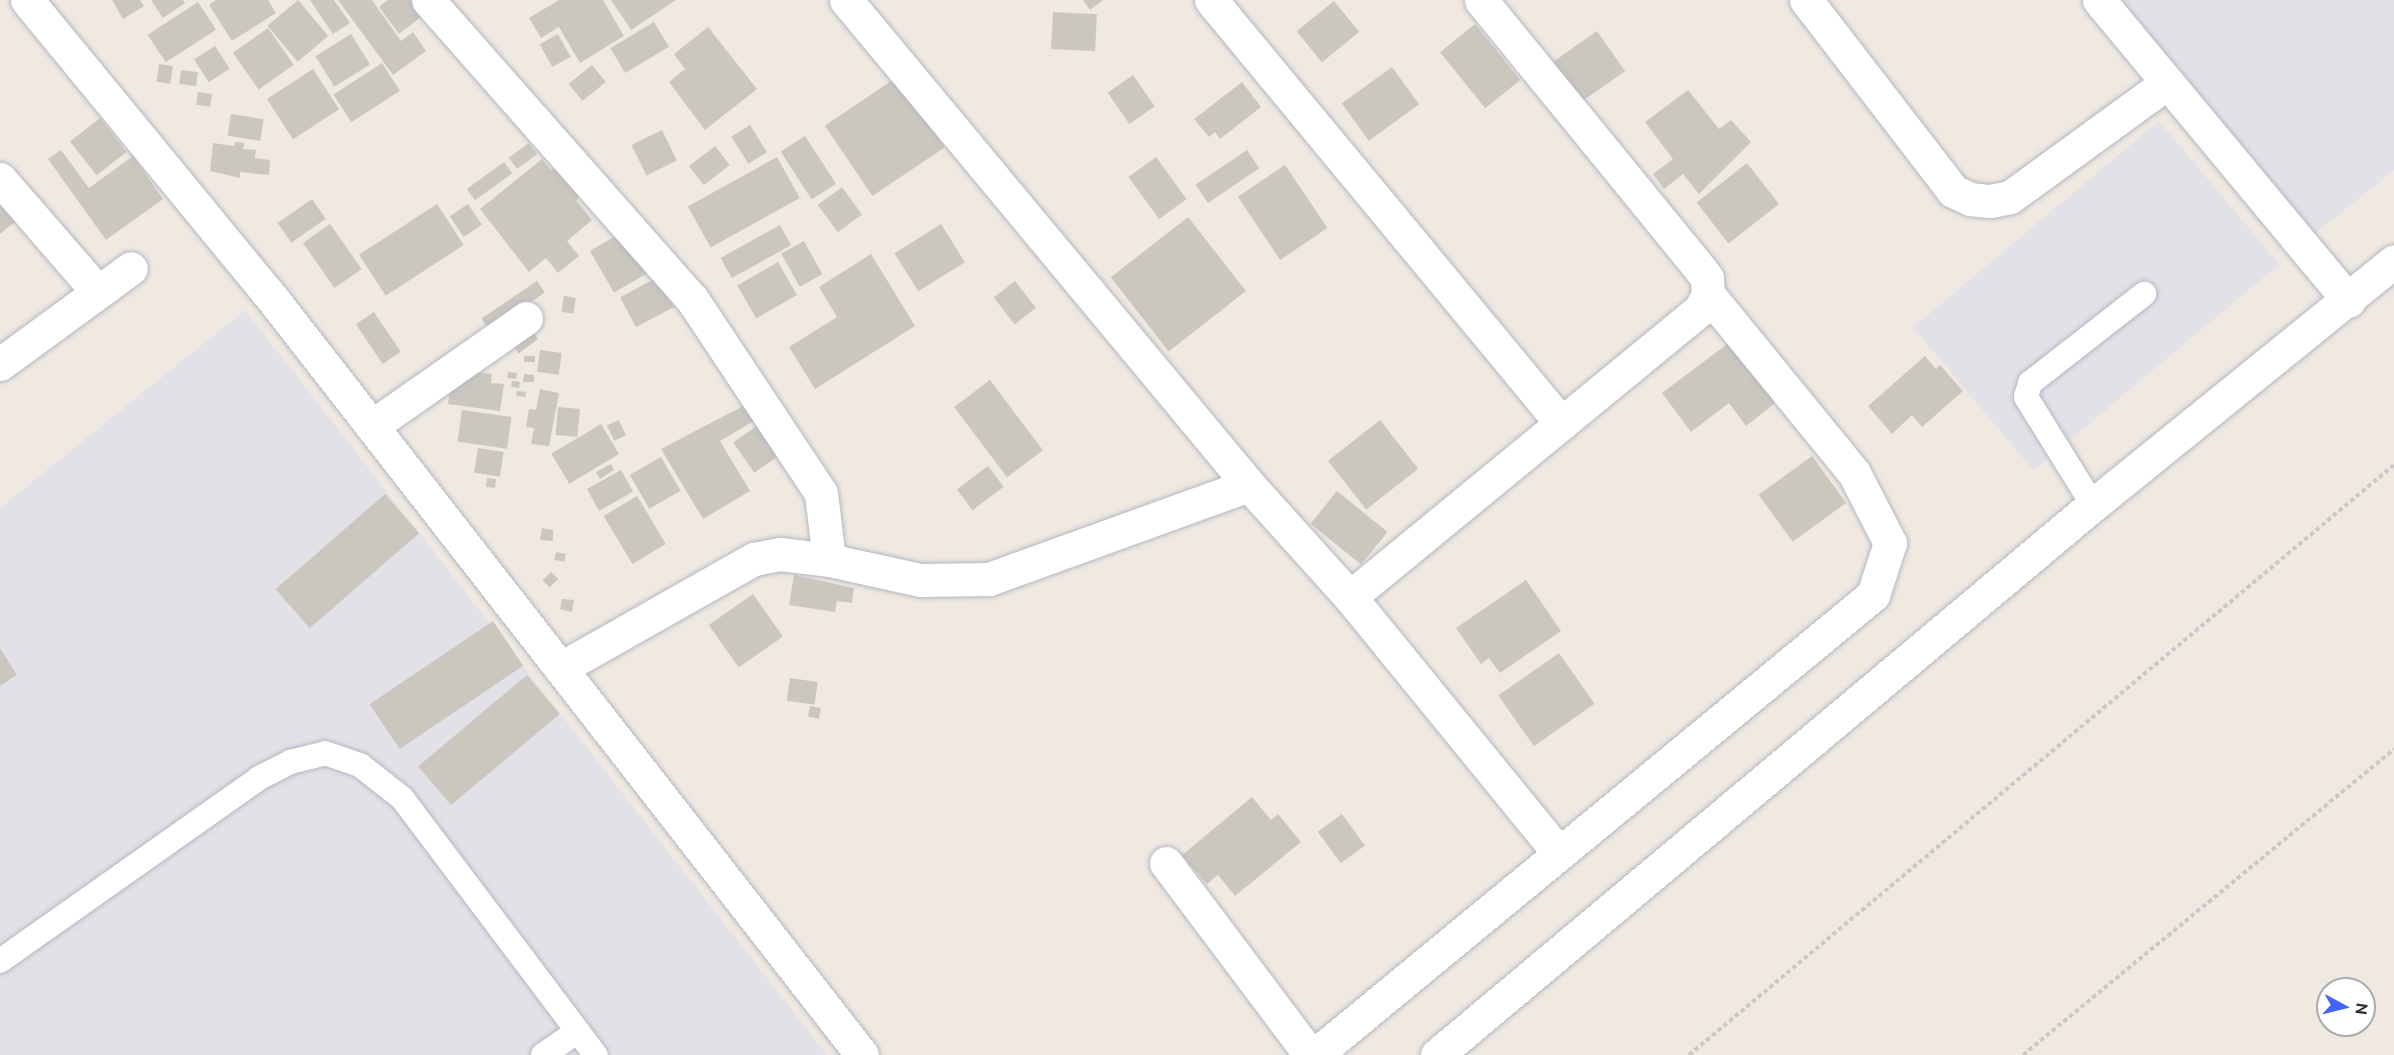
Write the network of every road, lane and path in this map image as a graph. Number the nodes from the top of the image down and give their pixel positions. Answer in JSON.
{"nodes":[{"id":1,"x":27,"y":0,"type":"edge"},
{"id":2,"x":428,"y":0,"type":"edge"},
{"id":3,"x":846,"y":0,"type":"edge"},
{"id":4,"x":1211,"y":0,"type":"edge"},
{"id":5,"x":1481,"y":0,"type":"edge"},
{"id":6,"x":1806,"y":0,"type":"edge"},
{"id":7,"x":2099,"y":0,"type":"edge"},
{"id":8,"x":2167,"y":83,"type":"junction"},
{"id":9,"x":0,"y":179,"type":"edge"},
{"id":10,"x":2394,"y":261,"type":"edge"},
{"id":11,"x":131,"y":268,"type":"dead end"},
{"id":12,"x":98,"y":292,"type":"junction"},
{"id":13,"x":1708,"y":294,"type":"junction"},
{"id":14,"x":2144,"y":294,"type":"dead end"},
{"id":15,"x":2349,"y":301,"type":"junction"},
{"id":16,"x":526,"y":318,"type":"dead end"},
{"id":17,"x":0,"y":364,"type":"edge"},
{"id":18,"x":1562,"y":424,"type":"junction"},
{"id":19,"x":372,"y":426,"type":"junction"},
{"id":20,"x":2394,"y":465,"type":"edge"},
{"id":21,"x":1249,"y":485,"type":"junction"},
{"id":22,"x":2092,"y":505,"type":"junction"},
{"id":23,"x":829,"y":560,"type":"junction"},
{"id":24,"x":1350,"y":597,"type":"junction"},
{"id":25,"x":561,"y":668,"type":"junction"},
{"id":26,"x":2394,"y":748,"type":"edge"},
{"id":27,"x":1559,"y":853,"type":"junction"},
{"id":28,"x":1166,"y":863,"type":"dead end"},
{"id":29,"x":0,"y":961,"type":"edge"},
{"id":30,"x":578,"y":1031,"type":"junction"},
{"id":31,"x":543,"y":1055,"type":"edge"},
{"id":32,"x":596,"y":1055,"type":"edge"},
{"id":33,"x":862,"y":1055,"type":"edge"},
{"id":34,"x":1310,"y":1055,"type":"edge"},
{"id":35,"x":1315,"y":1055,"type":"edge"},
{"id":36,"x":1437,"y":1055,"type":"edge"},
{"id":37,"x":1689,"y":1055,"type":"edge"},
{"id":38,"x":2023,"y":1055,"type":"edge"}],
"edges":[{"from":1,"to":19,"type":"street"},
{"from":2,"to":23,"type":"street"},
{"from":3,"to":21,"type":"street"},
{"from":4,"to":18,"type":"street"},
{"from":5,"to":13,"type":"street"},
{"from":6,"to":8,"type":"street"},
{"from":7,"to":8,"type":"street"},
{"from":8,"to":15,"type":"street"},
{"from":9,"to":12,"type":"street"},
{"from":10,"to":15,"type":"street"},
{"from":11,"to":12,"type":"street"},
{"from":12,"to":17,"type":"street"},
{"from":13,"to":18,"type":"street"},
{"from":13,"to":27,"type":"street"},
{"from":14,"to":22,"type":"lane"},
{"from":15,"to":22,"type":"street"},
{"from":16,"to":19,"type":"street"},
{"from":18,"to":24,"type":"street"},
{"from":19,"to":25,"type":"street"},
{"from":20,"to":37,"type":"path"},
{"from":21,"to":23,"type":"street"},
{"from":21,"to":24,"type":"street"},
{"from":22,"to":36,"type":"street"},
{"from":23,"to":25,"type":"street"},
{"from":24,"to":27,"type":"street"},
{"from":25,"to":33,"type":"street"},
{"from":26,"to":38,"type":"path"},
{"from":27,"to":35,"type":"street"},
{"from":28,"to":34,"type":"street"},
{"from":29,"to":30,"type":"lane"},
{"from":30,"to":31,"type":"lane"},
{"from":30,"to":32,"type":"lane"}]}
